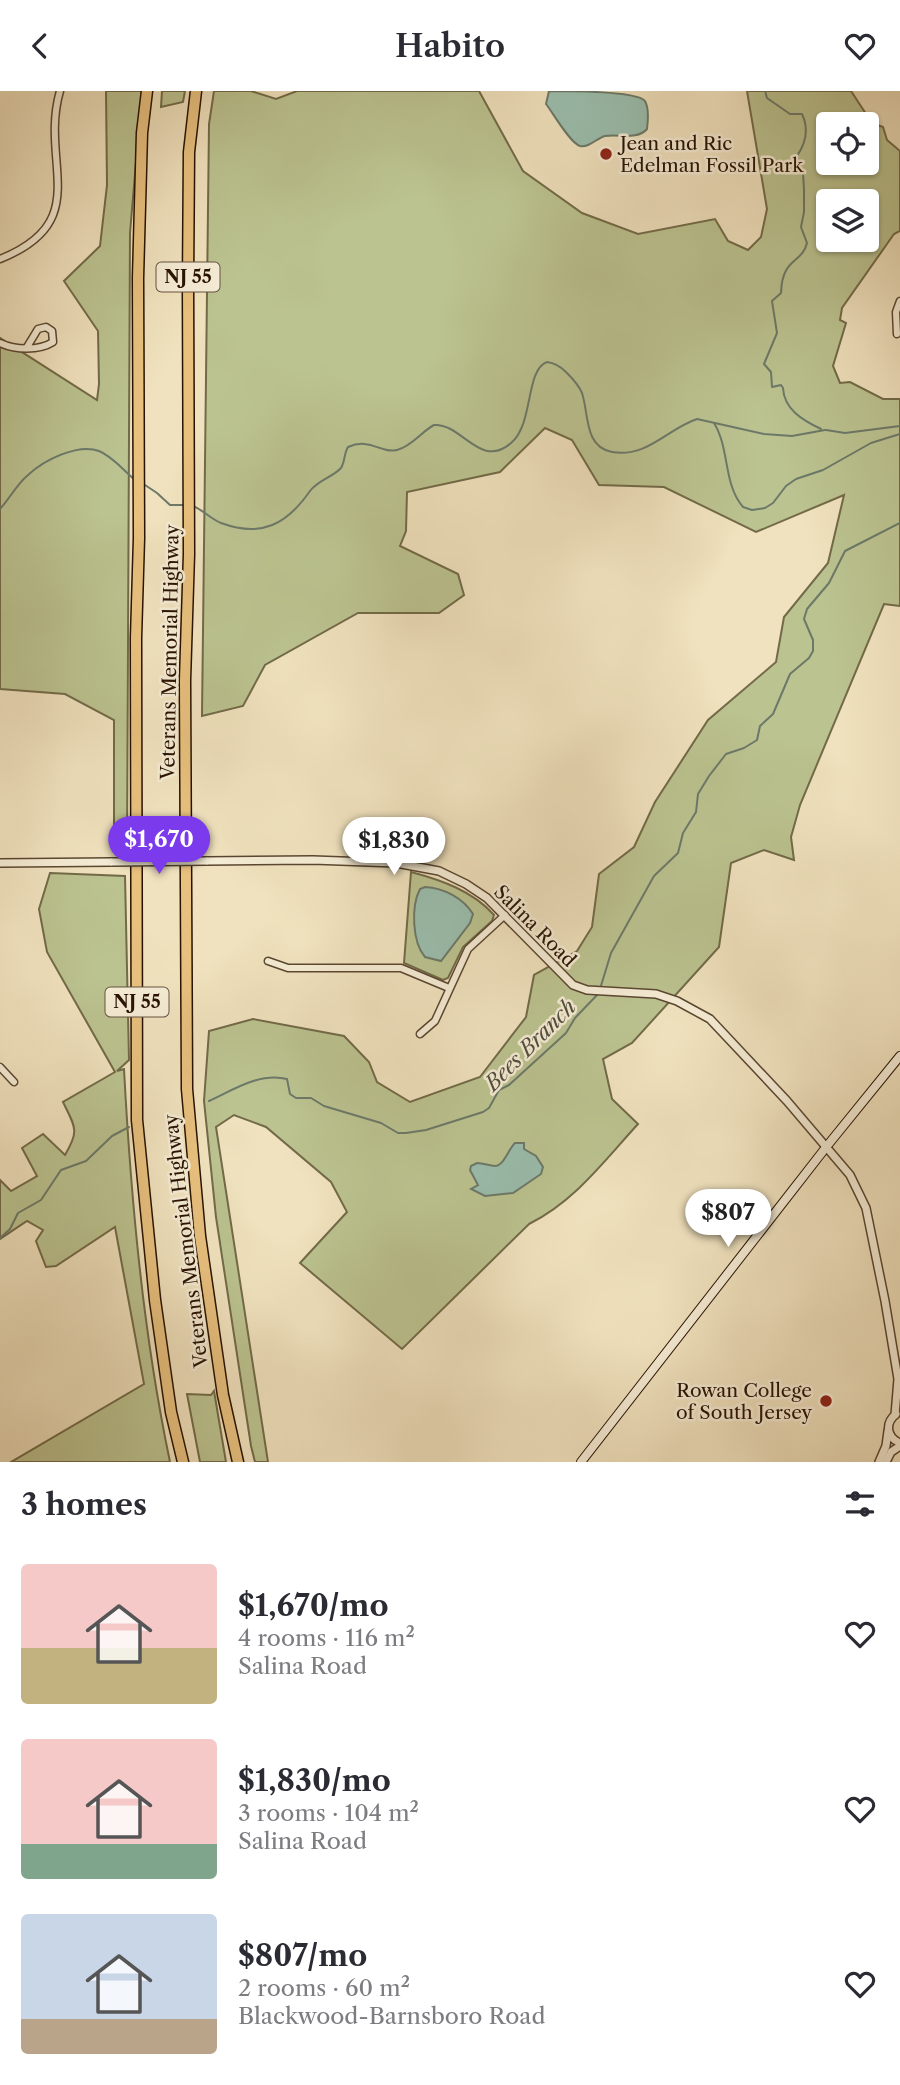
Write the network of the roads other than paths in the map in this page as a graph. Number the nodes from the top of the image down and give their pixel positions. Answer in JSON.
{"nodes":[{"id":1,"x":60,"y":91,"type":"edge"},
{"id":2,"x":147,"y":91,"type":"edge"},
{"id":3,"x":196,"y":91,"type":"edge"},
{"id":4,"x":0,"y":258,"type":"edge"},
{"id":5,"x":900,"y":301,"type":"edge"},
{"id":6,"x":897,"y":334,"type":"dead end"},
{"id":7,"x":0,"y":343,"type":"edge"},
{"id":8,"x":27,"y":348,"type":"dead end"},
{"id":9,"x":0,"y":863,"type":"edge"},
{"id":10,"x":505,"y":915,"type":"junction"},
{"id":11,"x":268,"y":961,"type":"dead end"},
{"id":12,"x":449,"y":988,"type":"junction"},
{"id":13,"x":421,"y":1034,"type":"dead end"},
{"id":14,"x":900,"y":1056,"type":"edge"},
{"id":15,"x":0,"y":1067,"type":"edge"},
{"id":16,"x":14,"y":1082,"type":"dead end"},
{"id":17,"x":827,"y":1146,"type":"junction"},
{"id":18,"x":899,"y":1381,"type":"edge"},
{"id":19,"x":897,"y":1414,"type":"edge"},
{"id":20,"x":888,"y":1431,"type":"junction"},
{"id":21,"x":900,"y":1445,"type":"edge"},
{"id":22,"x":183,"y":1462,"type":"edge"},
{"id":23,"x":238,"y":1462,"type":"edge"},
{"id":24,"x":581,"y":1462,"type":"edge"},
{"id":25,"x":879,"y":1462,"type":"edge"},
{"id":26,"x":886,"y":1462,"type":"edge"}],
"edges":[{"from":1,"to":4,"type":"street"},
{"from":2,"to":22,"type":"highway","name":"Veterans Memorial Highway","number":"NJ 55"},
{"from":3,"to":23,"type":"highway","name":"Veterans Memorial Highway","number":"NJ 55"},
{"from":5,"to":6,"type":"street"},
{"from":7,"to":8,"type":"street"},
{"from":9,"to":10,"type":"street","name":"Salina Road","bridge":true},
{"from":10,"to":12,"type":"street"},
{"from":10,"to":17,"type":"street","name":"Salina Road"},
{"from":11,"to":12,"type":"street"},
{"from":12,"to":13,"type":"street"},
{"from":14,"to":17,"type":"main road"},
{"from":15,"to":16,"type":"street"},
{"from":17,"to":18,"type":"street","name":"Salina Road"},
{"from":17,"to":24,"type":"main road"},
{"from":18,"to":19,"type":"street","name":"Salina Road"},
{"from":19,"to":20,"type":"street","name":"Salina Road"},
{"from":20,"to":21,"type":"street"},
{"from":20,"to":25,"type":"street","name":"Salina Road"},
{"from":21,"to":26,"type":"street"}]}
